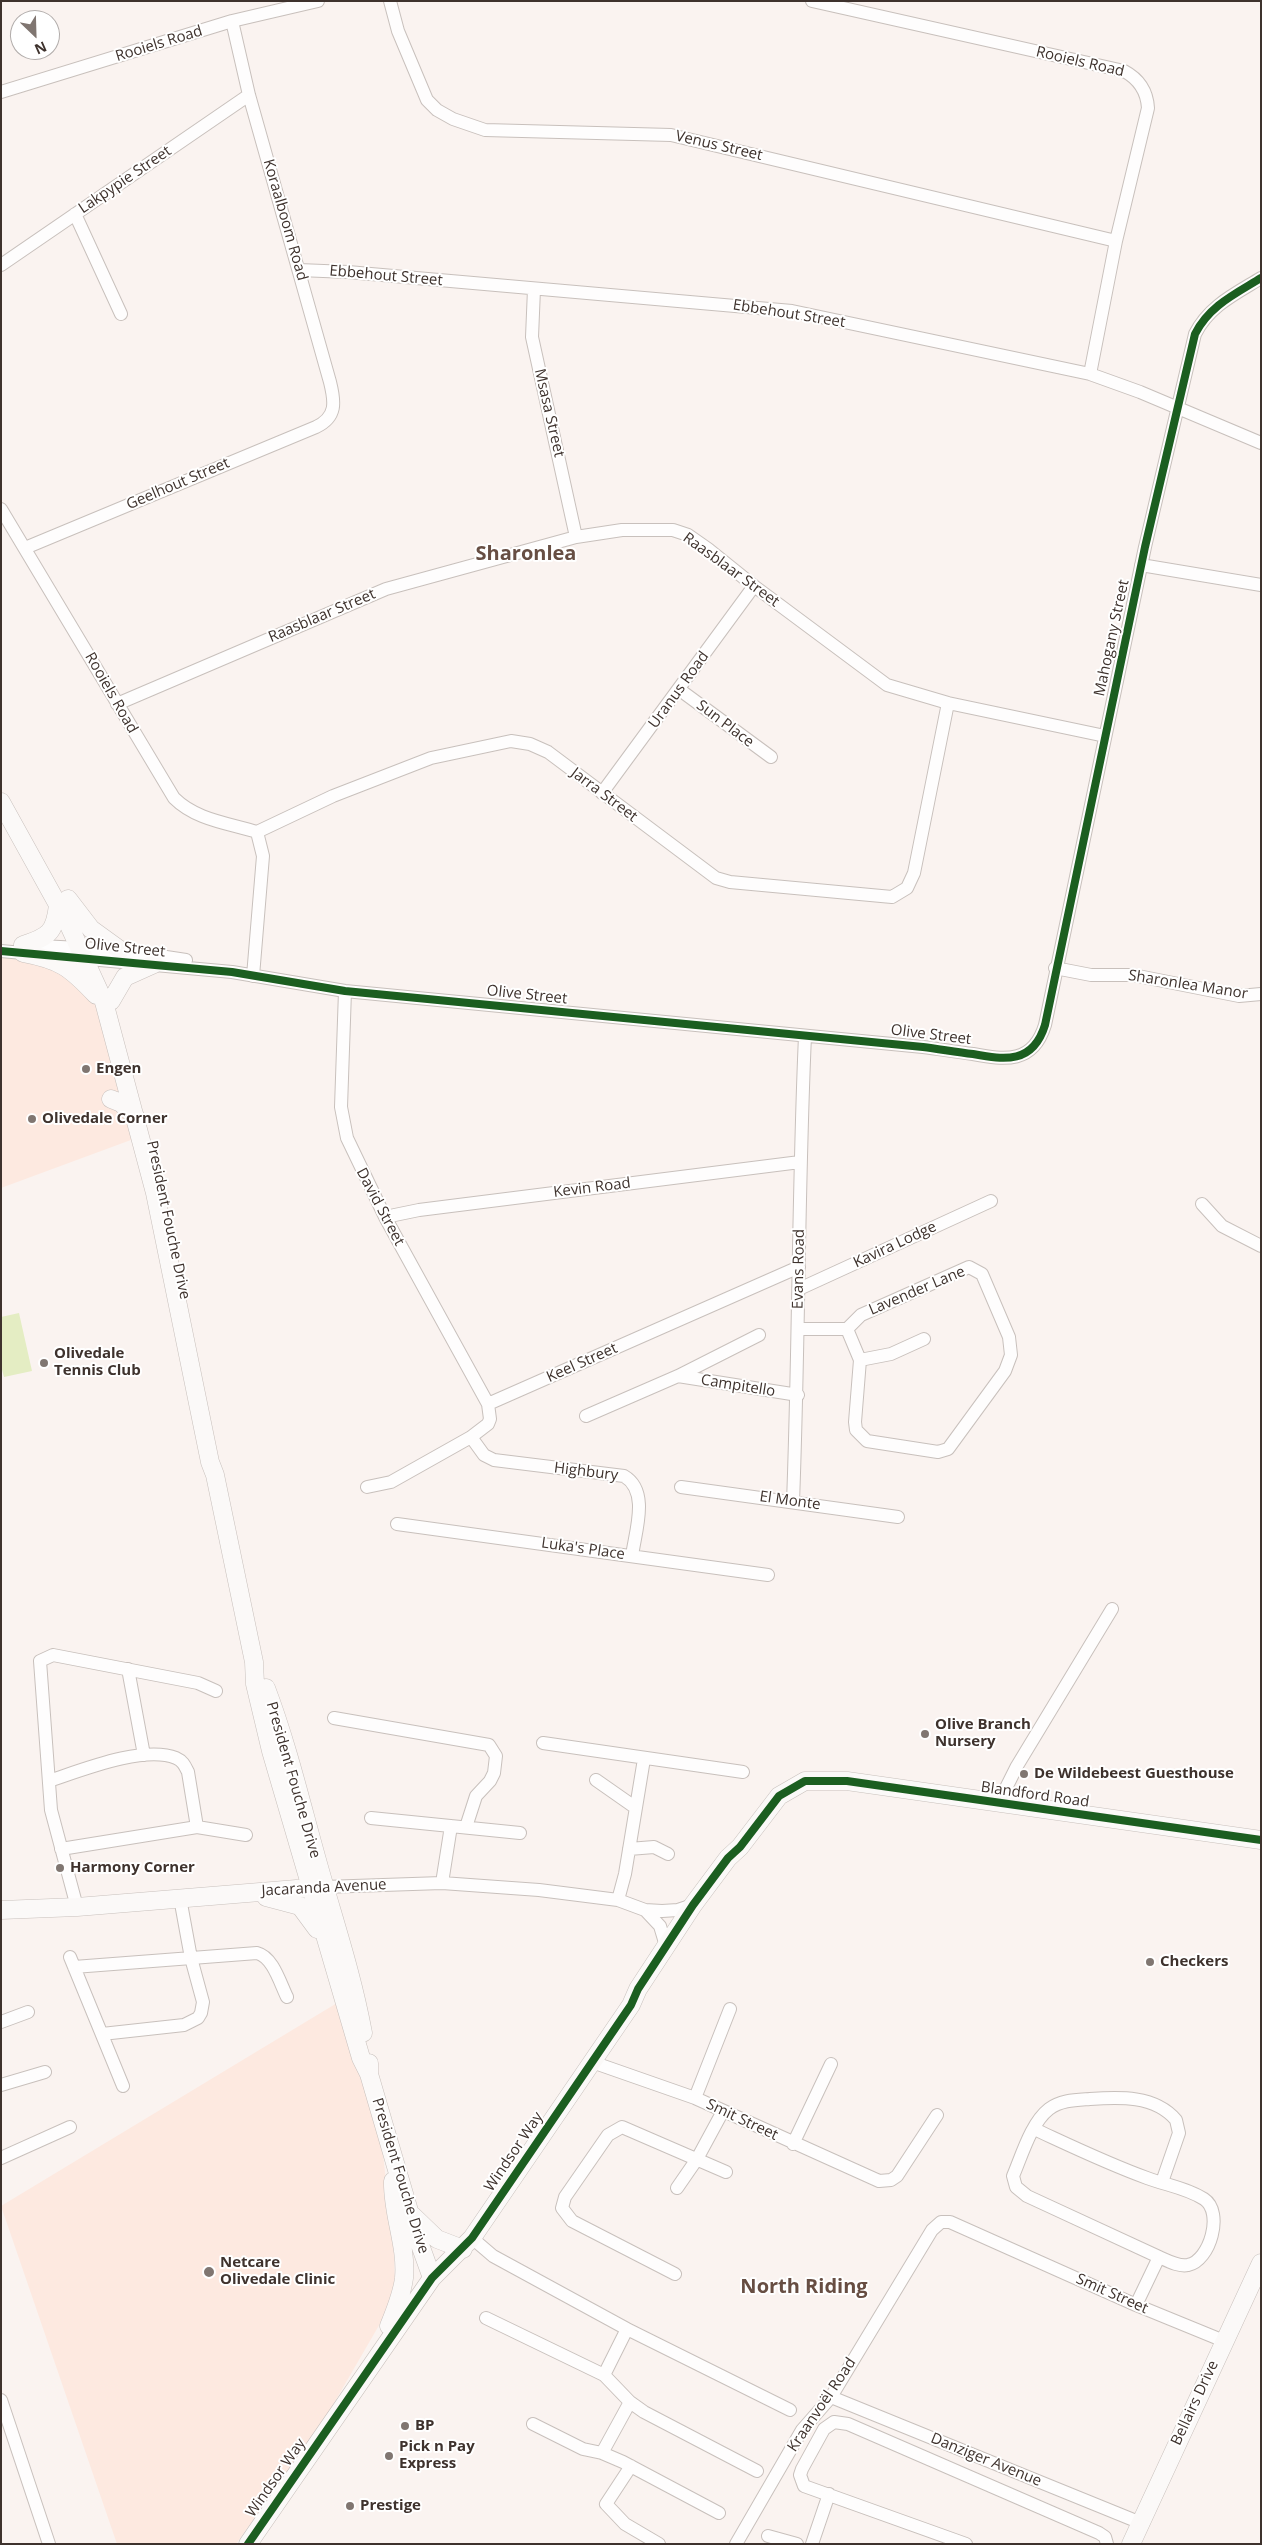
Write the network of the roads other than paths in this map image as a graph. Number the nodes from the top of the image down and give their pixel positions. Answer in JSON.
{"nodes":[{"id":1,"x":318,"y":1,"type":"edge"},
{"id":2,"x":390,"y":1,"type":"edge"},
{"id":3,"x":812,"y":1,"type":"edge"},
{"id":4,"x":232,"y":22,"type":"junction"},
{"id":5,"x":1,"y":92,"type":"edge"},
{"id":6,"x":249,"y":95,"type":"junction"},
{"id":7,"x":75,"y":214,"type":"junction"},
{"id":8,"x":1116,"y":240,"type":"junction"},
{"id":9,"x":1,"y":265,"type":"edge"},
{"id":10,"x":299,"y":270,"type":"junction"},
{"id":11,"x":1261,"y":278,"type":"edge"},
{"id":12,"x":534,"y":289,"type":"junction"},
{"id":13,"x":121,"y":314,"type":"dead end"},
{"id":14,"x":1090,"y":374,"type":"junction"},
{"id":15,"x":1178,"y":408,"type":"junction"},
{"id":16,"x":330,"y":418,"type":"joint"},
{"id":17,"x":1261,"y":443,"type":"edge"},
{"id":18,"x":1,"y":510,"type":"edge"},
{"id":19,"x":576,"y":537,"type":"junction"},
{"id":20,"x":24,"y":548,"type":"junction"},
{"id":21,"x":1141,"y":565,"type":"junction"},
{"id":22,"x":1261,"y":585,"type":"edge"},
{"id":23,"x":754,"y":586,"type":"junction"},
{"id":24,"x":680,"y":690,"type":"junction"},
{"id":25,"x":948,"y":703,"type":"junction"},
{"id":26,"x":117,"y":704,"type":"junction"},
{"id":27,"x":1105,"y":736,"type":"junction"},
{"id":28,"x":771,"y":758,"type":"dead end"},
{"id":29,"x":1,"y":789,"type":"edge"},
{"id":30,"x":602,"y":793,"type":"junction"},
{"id":31,"x":1,"y":802,"type":"edge"},
{"id":32,"x":257,"y":832,"type":"junction"},
{"id":33,"x":63,"y":902,"type":"junction"},
{"id":34,"x":1,"y":942,"type":"edge"},
{"id":35,"x":23,"y":949,"type":"junction"},
{"id":36,"x":120,"y":950,"type":"junction"},
{"id":37,"x":1,"y":951,"type":"edge"},
{"id":38,"x":87,"y":953,"type":"junction"},
{"id":39,"x":154,"y":964,"type":"junction"},
{"id":40,"x":1055,"y":968,"type":"junction"},
{"id":41,"x":232,"y":972,"type":"junction"},
{"id":42,"x":253,"y":976,"type":"junction"},
{"id":43,"x":346,"y":991,"type":"junction"},
{"id":44,"x":1261,"y":994,"type":"edge"},
{"id":45,"x":107,"y":1002,"type":"junction"},
{"id":46,"x":1042,"y":1035,"type":"joint"},
{"id":47,"x":805,"y":1036,"type":"junction"},
{"id":48,"x":111,"y":1099,"type":"dead end"},
{"id":49,"x":136,"y":1117,"type":"junction"},
{"id":50,"x":800,"y":1162,"type":"junction"},
{"id":51,"x":991,"y":1201,"type":"dead end"},
{"id":52,"x":1202,"y":1204,"type":"dead end"},
{"id":53,"x":385,"y":1217,"type":"junction"},
{"id":54,"x":1261,"y":1246,"type":"edge"},
{"id":55,"x":800,"y":1267,"type":"junction"},
{"id":56,"x":799,"y":1289,"type":"junction"},
{"id":57,"x":798,"y":1328,"type":"junction"},
{"id":58,"x":847,"y":1329,"type":"junction"},
{"id":59,"x":758,"y":1335,"type":"dead end"},
{"id":60,"x":924,"y":1339,"type":"dead end"},
{"id":61,"x":860,"y":1360,"type":"junction"},
{"id":62,"x":678,"y":1376,"type":"junction"},
{"id":63,"x":798,"y":1396,"type":"junction"},
{"id":64,"x":488,"y":1404,"type":"junction"},
{"id":65,"x":586,"y":1416,"type":"dead end"},
{"id":66,"x":472,"y":1438,"type":"junction"},
{"id":67,"x":214,"y":1471,"type":"junction"},
{"id":68,"x":367,"y":1487,"type":"dead end"},
{"id":69,"x":681,"y":1487,"type":"dead end"},
{"id":70,"x":793,"y":1502,"type":"junction"},
{"id":71,"x":898,"y":1517,"type":"dead end"},
{"id":72,"x":397,"y":1524,"type":"dead end"},
{"id":73,"x":632,"y":1556,"type":"junction"},
{"id":74,"x":768,"y":1575,"type":"dead end"},
{"id":75,"x":1112,"y":1609,"type":"dead end"},
{"id":76,"x":254,"y":1662,"type":"junction"},
{"id":77,"x":128,"y":1669,"type":"junction"},
{"id":78,"x":216,"y":1691,"type":"dead end"},
{"id":79,"x":334,"y":1718,"type":"dead end"},
{"id":80,"x":543,"y":1743,"type":"dead end"},
{"id":81,"x":144,"y":1755,"type":"junction"},
{"id":82,"x":644,"y":1759,"type":"junction"},
{"id":83,"x":743,"y":1772,"type":"dead end"},
{"id":84,"x":49,"y":1780,"type":"junction"},
{"id":85,"x":596,"y":1780,"type":"dead end"},
{"id":86,"x":805,"y":1781,"type":"joint"},
{"id":87,"x":998,"y":1804,"type":"junction"},
{"id":88,"x":636,"y":1808,"type":"junction"},
{"id":89,"x":371,"y":1818,"type":"dead end"},
{"id":90,"x":451,"y":1826,"type":"junction"},
{"id":91,"x":197,"y":1827,"type":"junction"},
{"id":92,"x":466,"y":1827,"type":"junction"},
{"id":93,"x":294,"y":1829,"type":"junction"},
{"id":94,"x":520,"y":1833,"type":"dead end"},
{"id":95,"x":246,"y":1835,"type":"dead end"},
{"id":96,"x":1261,"y":1840,"type":"edge"},
{"id":97,"x":740,"y":1846,"type":"junction"},
{"id":98,"x":61,"y":1849,"type":"junction"},
{"id":99,"x":629,"y":1849,"type":"junction"},
{"id":100,"x":668,"y":1854,"type":"dead end"},
{"id":101,"x":442,"y":1883,"type":"junction"},
{"id":102,"x":317,"y":1887,"type":"junction"},
{"id":103,"x":269,"y":1890,"type":"junction"},
{"id":104,"x":245,"y":1892,"type":"junction"},
{"id":105,"x":180,"y":1898,"type":"junction"},
{"id":106,"x":618,"y":1900,"type":"junction"},
{"id":107,"x":693,"y":1906,"type":"junction"},
{"id":108,"x":77,"y":1907,"type":"junction"},
{"id":109,"x":1,"y":1910,"type":"edge"},
{"id":110,"x":645,"y":1910,"type":"junction"},
{"id":111,"x":666,"y":1946,"type":"junction"},
{"id":112,"x":190,"y":1958,"type":"junction"},
{"id":113,"x":332,"y":1961,"type":"junction"},
{"id":114,"x":287,"y":1997,"type":"dead end"},
{"id":115,"x":631,"y":2005,"type":"junction"},
{"id":116,"x":730,"y":2009,"type":"dead end"},
{"id":117,"x":28,"y":2012,"type":"dead end"},
{"id":118,"x":1,"y":2022,"type":"edge"},
{"id":119,"x":102,"y":2034,"type":"junction"},
{"id":120,"x":592,"y":2062,"type":"junction"},
{"id":121,"x":831,"y":2064,"type":"dead end"},
{"id":122,"x":44,"y":2072,"type":"dead end"},
{"id":123,"x":370,"y":2074,"type":"junction"},
{"id":124,"x":1,"y":2084,"type":"edge"},
{"id":125,"x":124,"y":2086,"type":"dead end"},
{"id":126,"x":695,"y":2098,"type":"junction"},
{"id":127,"x":722,"y":2111,"type":"junction"},
{"id":128,"x":937,"y":2115,"type":"dead end"},
{"id":129,"x":70,"y":2127,"type":"dead end"},
{"id":130,"x":1034,"y":2129,"type":"junction"},
{"id":131,"x":793,"y":2144,"type":"junction"},
{"id":132,"x":1,"y":2158,"type":"edge"},
{"id":133,"x":697,"y":2159,"type":"junction"},
{"id":134,"x":395,"y":2164,"type":"junction"},
{"id":135,"x":726,"y":2172,"type":"dead end"},
{"id":136,"x":1162,"y":2182,"type":"junction"},
{"id":137,"x":677,"y":2188,"type":"dead end"},
{"id":138,"x":410,"y":2213,"type":"junction"},
{"id":139,"x":946,"y":2221,"type":"joint"},
{"id":140,"x":467,"y":2243,"type":"junction"},
{"id":141,"x":1159,"y":2257,"type":"junction"},
{"id":142,"x":1261,"y":2263,"type":"edge"},
{"id":143,"x":675,"y":2274,"type":"dead end"},
{"id":144,"x":432,"y":2278,"type":"junction"},
{"id":145,"x":1136,"y":2305,"type":"junction"},
{"id":146,"x":486,"y":2318,"type":"dead end"},
{"id":147,"x":627,"y":2328,"type":"junction"},
{"id":148,"x":1224,"y":2341,"type":"junction"},
{"id":149,"x":378,"y":2355,"type":"junction"},
{"id":150,"x":604,"y":2375,"type":"junction"},
{"id":151,"x":831,"y":2397,"type":"junction"},
{"id":152,"x":1,"y":2400,"type":"edge"},
{"id":153,"x":630,"y":2402,"type":"junction"},
{"id":154,"x":790,"y":2410,"type":"dead end"},
{"id":155,"x":533,"y":2424,"type":"dead end"},
{"id":156,"x":602,"y":2453,"type":"junction"},
{"id":157,"x":631,"y":2466,"type":"junction"},
{"id":158,"x":758,"y":2471,"type":"dead end"},
{"id":159,"x":829,"y":2494,"type":"junction"},
{"id":160,"x":719,"y":2513,"type":"dead end"},
{"id":161,"x":1141,"y":2523,"type":"junction"},
{"id":162,"x":768,"y":2536,"type":"dead end"},
{"id":163,"x":253,"y":2542,"type":"edge"},
{"id":164,"x":49,"y":2544,"type":"edge"},
{"id":165,"x":659,"y":2544,"type":"edge"},
{"id":166,"x":736,"y":2544,"type":"edge"},
{"id":167,"x":797,"y":2544,"type":"edge"},
{"id":168,"x":812,"y":2544,"type":"edge"},
{"id":169,"x":966,"y":2544,"type":"edge"},
{"id":170,"x":1107,"y":2544,"type":"edge"},
{"id":171,"x":1131,"y":2544,"type":"edge"}],
"edges":[{"from":1,"to":4,"type":"street","name":"Rooiels Road"},
{"from":2,"to":8,"type":"street","name":"Venus Street"},
{"from":3,"to":8,"type":"street","name":"Rooiels Road"},
{"from":4,"to":5,"type":"street","name":"Rooiels Road"},
{"from":4,"to":6,"type":"street","name":"Koraalboom Road"},
{"from":6,"to":7,"type":"street","name":"Lakpypie Street"},
{"from":6,"to":10,"type":"street","name":"Koraalboom Road"},
{"from":7,"to":9,"type":"street","name":"Lakpypie Street"},
{"from":7,"to":13,"type":"street"},
{"from":8,"to":14,"type":"street","name":"Rooiels Road"},
{"from":10,"to":12,"type":"street","name":"Ebbehout Street"},
{"from":10,"to":16,"type":"street","name":"Koraalboom Road"},
{"from":11,"to":15,"type":"street","name":"Mahogany Street"},
{"from":12,"to":14,"type":"street","name":"Ebbehout Street"},
{"from":12,"to":19,"type":"street","name":"Msasa Street"},
{"from":14,"to":15,"type":"street","name":"Ebbehout Street"},
{"from":15,"to":17,"type":"street","name":"Ebbehout Street"},
{"from":15,"to":21,"type":"street","name":"Mahogany Street"},
{"from":16,"to":20,"type":"street","name":"Geelhout Street"},
{"from":18,"to":20,"type":"street","name":"Rooiels Road"},
{"from":19,"to":23,"type":"street","name":"Raasblaar Street"},
{"from":19,"to":26,"type":"street","name":"Raasblaar Street"},
{"from":20,"to":26,"type":"street","name":"Rooiels Road"},
{"from":21,"to":22,"type":"street"},
{"from":21,"to":27,"type":"street","name":"Mahogany Street"},
{"from":23,"to":24,"type":"street","name":"Uranus Road"},
{"from":23,"to":25,"type":"street","name":"Raasblaar Street"},
{"from":24,"to":28,"type":"street","name":"Sun Place"},
{"from":24,"to":30,"type":"street","name":"Uranus Road"},
{"from":25,"to":27,"type":"street","name":"Raasblaar Street"},
{"from":25,"to":30,"type":"street","name":"Jarra Street"},
{"from":26,"to":32,"type":"street","name":"Rooiels Road"},
{"from":27,"to":40,"type":"street","name":"Mahogany Street"},
{"from":29,"to":33,"type":"street","name":"President Fouche Drive"},
{"from":30,"to":32,"type":"street","name":"Jarra Street"},
{"from":31,"to":33,"type":"street","name":"President Fouche Drive"},
{"from":32,"to":42,"type":"street"},
{"from":33,"to":35,"type":"street"},
{"from":33,"to":36,"type":"street"},
{"from":33,"to":38,"type":"street","name":"President Fouche Drive"},
{"from":34,"to":35,"type":"street","name":"Olive Street"},
{"from":35,"to":37,"type":"street","name":"Olive Street"},
{"from":35,"to":38,"type":"street","name":"Olive Street"},
{"from":35,"to":45,"type":"street"},
{"from":36,"to":38,"type":"street","name":"Olive Street"},
{"from":36,"to":41,"type":"street","name":"Olive Street"},
{"from":38,"to":39,"type":"street","name":"Olive Street"},
{"from":38,"to":45,"type":"street","name":"President Fouche Drive"},
{"from":39,"to":41,"type":"street","name":"Olive Street"},
{"from":39,"to":45,"type":"street"},
{"from":40,"to":44,"type":"street","name":"Sharonlea Manor"},
{"from":40,"to":46,"type":"street","name":"Mahogany Street"},
{"from":41,"to":42,"type":"street","name":"Olive Street"},
{"from":42,"to":43,"type":"street","name":"Olive Street"},
{"from":43,"to":47,"type":"street","name":"Olive Street"},
{"from":43,"to":53,"type":"street","name":"David Street"},
{"from":45,"to":49,"type":"street","name":"President Fouche Drive"},
{"from":45,"to":67,"type":"street","name":"President Fouche Drive"},
{"from":46,"to":47,"type":"street","name":"Olive Street"},
{"from":47,"to":50,"type":"street","name":"Evans Road"},
{"from":48,"to":49,"type":"street"},
{"from":49,"to":67,"type":"street","name":"President Fouche Drive"},
{"from":50,"to":53,"type":"street","name":"Kevin Road"},
{"from":50,"to":55,"type":"street","name":"Evans Road"},
{"from":51,"to":56,"type":"street","name":"Kavira Lodge"},
{"from":52,"to":54,"type":"street"},
{"from":53,"to":64,"type":"street","name":"David Street"},
{"from":55,"to":56,"type":"street","name":"Evans Road"},
{"from":55,"to":64,"type":"street","name":"Keel Street"},
{"from":56,"to":57,"type":"street","name":"Evans Road"},
{"from":57,"to":58,"type":"street"},
{"from":57,"to":63,"type":"street","name":"Evans Road"},
{"from":58,"to":61,"type":"street","name":"Lavender Lane"},
{"from":58,"to":61,"type":"street","name":"Lavender Lane"},
{"from":59,"to":62,"type":"street","name":"Campitello"},
{"from":60,"to":61,"type":"street"},
{"from":62,"to":63,"type":"street","name":"Campitello"},
{"from":62,"to":65,"type":"street","name":"Campitello"},
{"from":63,"to":70,"type":"street","name":"Evans Road"},
{"from":64,"to":66,"type":"street"},
{"from":66,"to":68,"type":"street"},
{"from":66,"to":73,"type":"street","name":"Highbury"},
{"from":67,"to":76,"type":"street","name":"President Fouche Drive"},
{"from":69,"to":70,"type":"street","name":"El Monte"},
{"from":70,"to":71,"type":"street","name":"El Monte"},
{"from":72,"to":73,"type":"street","name":"Luka's Place"},
{"from":73,"to":74,"type":"street","name":"Luka's Place"},
{"from":75,"to":87,"type":"street"},
{"from":76,"to":93,"type":"street","name":"President Fouche Drive"},
{"from":76,"to":102,"type":"street","name":"President Fouche Drive"},
{"from":77,"to":78,"type":"street"},
{"from":77,"to":81,"type":"street"},
{"from":77,"to":84,"type":"street"},
{"from":79,"to":92,"type":"street"},
{"from":80,"to":82,"type":"street"},
{"from":81,"to":84,"type":"street"},
{"from":81,"to":91,"type":"street"},
{"from":82,"to":83,"type":"street"},
{"from":82,"to":88,"type":"street"},
{"from":84,"to":98,"type":"street"},
{"from":85,"to":88,"type":"street"},
{"from":86,"to":87,"type":"street","name":"Blandford Road"},
{"from":86,"to":97,"type":"street","name":"Windsor Way"},
{"from":87,"to":96,"type":"street","name":"Blandford Road"},
{"from":88,"to":99,"type":"street"},
{"from":89,"to":90,"type":"street"},
{"from":90,"to":92,"type":"street"},
{"from":90,"to":101,"type":"street"},
{"from":91,"to":95,"type":"street"},
{"from":91,"to":98,"type":"street"},
{"from":92,"to":94,"type":"street"},
{"from":93,"to":102,"type":"street","name":"President Fouche Drive"},
{"from":93,"to":103,"type":"street"},
{"from":97,"to":107,"type":"street","name":"Windsor Way"},
{"from":97,"to":115,"type":"street","name":"Windsor Way"},
{"from":98,"to":108,"type":"street"},
{"from":99,"to":100,"type":"street"},
{"from":99,"to":106,"type":"street"},
{"from":101,"to":102,"type":"street","name":"Jacaranda Avenue"},
{"from":101,"to":106,"type":"street","name":"Jacaranda Avenue"},
{"from":102,"to":103,"type":"street","name":"Jacaranda Avenue"},
{"from":102,"to":113,"type":"street","name":"President Fouche Drive"},
{"from":102,"to":123,"type":"street","name":"President Fouche Drive"},
{"from":103,"to":104,"type":"street","name":"Jacaranda Avenue"},
{"from":104,"to":105,"type":"street","name":"Jacaranda Avenue"},
{"from":104,"to":113,"type":"street"},
{"from":105,"to":108,"type":"street","name":"Jacaranda Avenue"},
{"from":105,"to":112,"type":"street"},
{"from":106,"to":110,"type":"street","name":"Jacaranda Avenue"},
{"from":107,"to":110,"type":"street","name":"Jacaranda Avenue"},
{"from":107,"to":111,"type":"street","name":"Windsor Way"},
{"from":108,"to":109,"type":"street","name":"Jacaranda Avenue"},
{"from":110,"to":111,"type":"street","name":"Jacaranda Avenue"},
{"from":111,"to":115,"type":"street","name":"Windsor Way"},
{"from":112,"to":114,"type":"street"},
{"from":112,"to":119,"type":"street"},
{"from":112,"to":119,"type":"street"},
{"from":113,"to":123,"type":"street","name":"President Fouche Drive"},
{"from":115,"to":120,"type":"street","name":"Windsor Way"},
{"from":116,"to":126,"type":"street"},
{"from":117,"to":118,"type":"street"},
{"from":119,"to":125,"type":"street"},
{"from":120,"to":126,"type":"street","name":"Smit Street"},
{"from":120,"to":140,"type":"street","name":"Windsor Way"},
{"from":121,"to":131,"type":"street"},
{"from":122,"to":124,"type":"street"},
{"from":123,"to":134,"type":"street","name":"President Fouche Drive"},
{"from":126,"to":127,"type":"street","name":"Smit Street"},
{"from":127,"to":131,"type":"street","name":"Smit Street"},
{"from":127,"to":133,"type":"street"},
{"from":128,"to":131,"type":"street","name":"Smit Street"},
{"from":129,"to":132,"type":"street"},
{"from":130,"to":136,"type":"street"},
{"from":130,"to":136,"type":"street"},
{"from":130,"to":141,"type":"street"},
{"from":133,"to":135,"type":"street"},
{"from":133,"to":137,"type":"street"},
{"from":133,"to":143,"type":"street"},
{"from":134,"to":138,"type":"street","name":"President Fouche Drive"},
{"from":134,"to":149,"type":"street"},
{"from":136,"to":141,"type":"street"},
{"from":138,"to":140,"type":"street"},
{"from":138,"to":144,"type":"street","name":"President Fouche Drive"},
{"from":139,"to":145,"type":"street","name":"Smit Street"},
{"from":139,"to":151,"type":"street","name":"Kraanvoël Road"},
{"from":140,"to":144,"type":"street","name":"Windsor Way"},
{"from":140,"to":147,"type":"street"},
{"from":141,"to":145,"type":"street"},
{"from":142,"to":148,"type":"street","name":"Bellairs Drive"},
{"from":144,"to":149,"type":"street","name":"Windsor Way"},
{"from":145,"to":148,"type":"street","name":"Smit Street"},
{"from":146,"to":150,"type":"street"},
{"from":147,"to":150,"type":"street"},
{"from":147,"to":154,"type":"street"},
{"from":148,"to":161,"type":"street","name":"Bellairs Drive"},
{"from":149,"to":163,"type":"street","name":"Windsor Way"},
{"from":150,"to":153,"type":"street"},
{"from":151,"to":161,"type":"street","name":"Danziger Avenue"},
{"from":151,"to":166,"type":"street","name":"Kraanvoël Road"},
{"from":152,"to":164,"type":"street"},
{"from":153,"to":156,"type":"street"},
{"from":153,"to":158,"type":"street"},
{"from":155,"to":156,"type":"street"},
{"from":156,"to":157,"type":"street"},
{"from":157,"to":160,"type":"street"},
{"from":157,"to":165,"type":"street"},
{"from":159,"to":168,"type":"street"},
{"from":159,"to":169,"type":"street"},
{"from":159,"to":170,"type":"street"},
{"from":161,"to":171,"type":"street","name":"Bellairs Drive"},
{"from":162,"to":167,"type":"street"}]}
